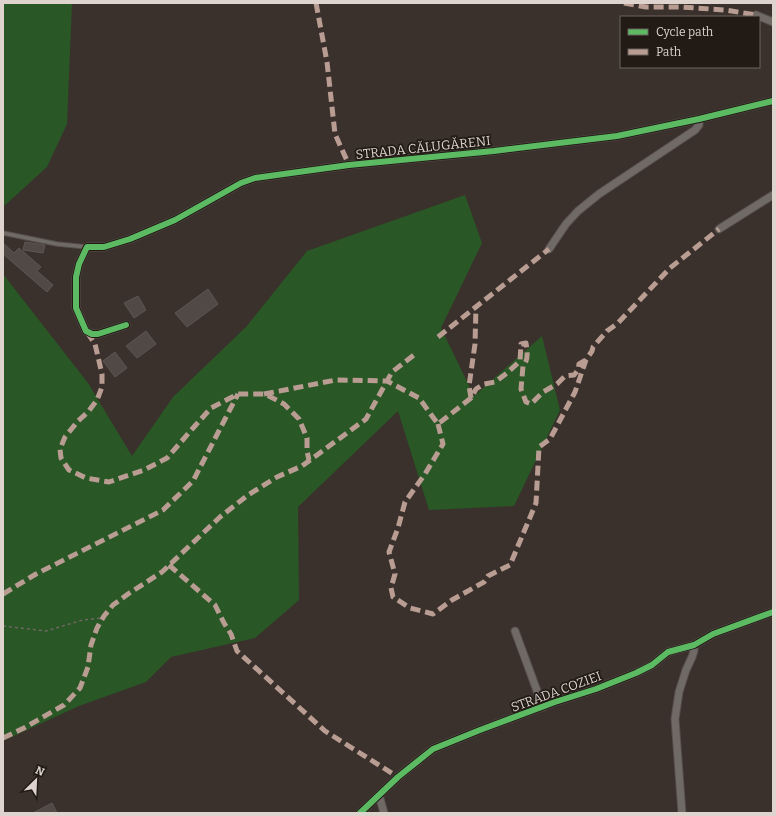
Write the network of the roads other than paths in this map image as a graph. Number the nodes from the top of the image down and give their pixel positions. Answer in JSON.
{"nodes":[{"id":1,"x":760,"y":17,"type":"edge"},
{"id":2,"x":773,"y":22,"type":"edge"},
{"id":3,"x":773,"y":101,"type":"edge"},
{"id":4,"x":699,"y":119,"type":"junction"},
{"id":5,"x":773,"y":195,"type":"edge"},
{"id":6,"x":719,"y":229,"type":"dead end"},
{"id":7,"x":3,"y":232,"type":"edge"},
{"id":8,"x":87,"y":247,"type":"junction"},
{"id":9,"x":549,"y":249,"type":"dead end"},
{"id":10,"x":126,"y":325,"type":"dead end"},
{"id":11,"x":773,"y":612,"type":"edge"},
{"id":12,"x":515,"y":631,"type":"dead end"},
{"id":13,"x":694,"y":646,"type":"junction"},
{"id":14,"x":543,"y":707,"type":"junction"},
{"id":15,"x":379,"y":795,"type":"junction"},
{"id":16,"x":360,"y":813,"type":"edge"},
{"id":17,"x":384,"y":813,"type":"edge"},
{"id":18,"x":682,"y":813,"type":"edge"}],
"edges":[{"from":1,"to":2,"type":"street"},
{"from":3,"to":4,"type":"street","name":"STRADA CĂLUGĂRENI"},
{"from":4,"to":8,"type":"street","name":"STRADA CĂLUGĂRENI"},
{"from":4,"to":9,"type":"street"},
{"from":5,"to":6,"type":"street"},
{"from":7,"to":8,"type":"lane","name":"STRADA CĂLUGĂRENI"},
{"from":8,"to":10,"type":"street"},
{"from":11,"to":13,"type":"street","name":"STRADA COZIEI"},
{"from":12,"to":14,"type":"street"},
{"from":13,"to":14,"type":"street","name":"STRADA COZIEI"},
{"from":13,"to":18,"type":"street"},
{"from":14,"to":15,"type":"street","name":"STRADA COZIEI"},
{"from":15,"to":16,"type":"street","name":"STRADA COZIEI"},
{"from":15,"to":17,"type":"street"}]}
